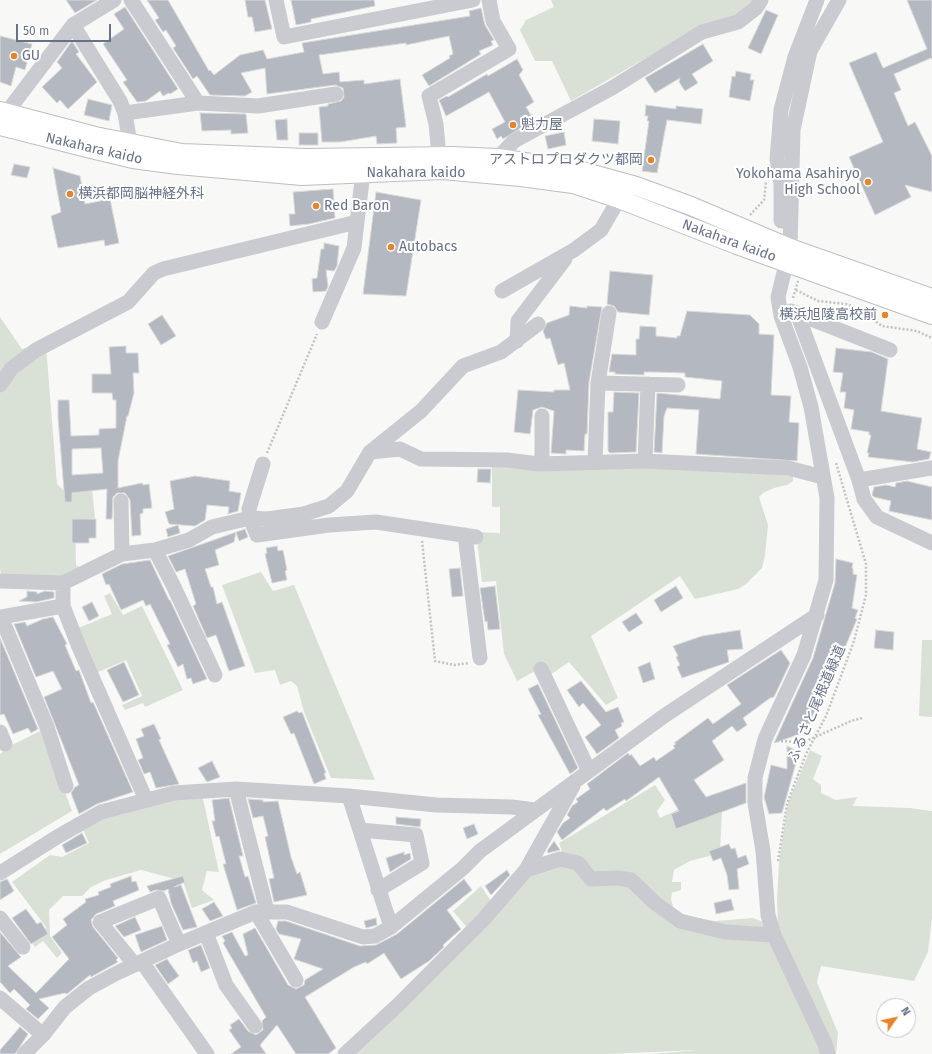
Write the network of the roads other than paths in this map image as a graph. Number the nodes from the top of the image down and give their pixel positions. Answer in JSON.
{"nodes":[{"id":1,"x":114,"y":0,"type":"edge"},
{"id":2,"x":132,"y":0,"type":"edge"},
{"id":3,"x":276,"y":0,"type":"edge"},
{"id":4,"x":473,"y":0,"type":"edge"},
{"id":5,"x":489,"y":0,"type":"edge"},
{"id":6,"x":760,"y":0,"type":"edge"},
{"id":7,"x":817,"y":0,"type":"edge"},
{"id":8,"x":839,"y":0,"type":"edge"},
{"id":9,"x":91,"y":6,"type":"edge"},
{"id":10,"x":73,"y":25,"type":"junction"},
{"id":11,"x":336,"y":94,"type":"dead end"},
{"id":12,"x":198,"y":103,"type":"junction"},
{"id":13,"x":125,"y":113,"type":"junction"},
{"id":14,"x":2,"y":116,"type":"edge"},
{"id":15,"x":130,"y":144,"type":"junction"},
{"id":16,"x":439,"y":156,"type":"junction"},
{"id":17,"x":498,"y":158,"type":"junction"},
{"id":18,"x":362,"y":165,"type":"junction"},
{"id":19,"x":619,"y":199,"type":"junction"},
{"id":20,"x":357,"y":222,"type":"junction"},
{"id":21,"x":574,"y":250,"type":"junction"},
{"id":22,"x":786,"y":251,"type":"junction"},
{"id":23,"x":502,"y":291,"type":"dead end"},
{"id":24,"x":932,"y":298,"type":"edge"},
{"id":25,"x":789,"y":310,"type":"junction"},
{"id":26,"x":609,"y":313,"type":"dead end"},
{"id":27,"x":932,"y":315,"type":"edge"},
{"id":28,"x":322,"y":322,"type":"road end"},
{"id":29,"x":538,"y":324,"type":"dead end"},
{"id":30,"x":517,"y":341,"type":"junction"},
{"id":31,"x":890,"y":350,"type":"dead end"},
{"id":32,"x":598,"y":383,"type":"junction"},
{"id":33,"x":648,"y":384,"type":"junction"},
{"id":34,"x":0,"y":385,"type":"edge"},
{"id":35,"x":678,"y":385,"type":"dead end"},
{"id":36,"x":542,"y":416,"type":"dead end"},
{"id":37,"x":370,"y":452,"type":"junction"},
{"id":38,"x":644,"y":460,"type":"junction"},
{"id":39,"x":595,"y":462,"type":"junction"},
{"id":40,"x":263,"y":464,"type":"road end"},
{"id":41,"x":542,"y":464,"type":"junction"},
{"id":42,"x":932,"y":468,"type":"edge"},
{"id":43,"x":823,"y":477,"type":"junction"},
{"id":44,"x":859,"y":480,"type":"junction"},
{"id":45,"x":122,"y":501,"type":"dead end"},
{"id":46,"x":250,"y":518,"type":"junction"},
{"id":47,"x":932,"y":543,"type":"edge"},
{"id":48,"x":155,"y":550,"type":"junction"},
{"id":49,"x":122,"y":554,"type":"junction"},
{"id":50,"x":0,"y":581,"type":"edge"},
{"id":51,"x":63,"y":583,"type":"junction"},
{"id":52,"x":63,"y":606,"type":"junction"},
{"id":53,"x":817,"y":615,"type":"junction"},
{"id":54,"x":0,"y":617,"type":"edge"},
{"id":55,"x":480,"y":658,"type":"road end"},
{"id":56,"x":541,"y":669,"type":"dead end"},
{"id":57,"x":215,"y":675,"type":"dead end"},
{"id":58,"x":589,"y":771,"type":"junction"},
{"id":59,"x":574,"y":783,"type":"junction"},
{"id":60,"x":66,"y":786,"type":"dead end"},
{"id":61,"x":236,"y":789,"type":"junction"},
{"id":62,"x":349,"y":796,"type":"junction"},
{"id":63,"x":146,"y":800,"type":"junction"},
{"id":64,"x":536,"y":810,"type":"junction"},
{"id":65,"x":360,"y":830,"type":"junction"},
{"id":66,"x":526,"y":870,"type":"junction"},
{"id":67,"x":0,"y":873,"type":"edge"},
{"id":68,"x":378,"y":890,"type":"junction"},
{"id":69,"x":261,"y":911,"type":"junction"},
{"id":70,"x":0,"y":918,"type":"edge"},
{"id":71,"x":391,"y":927,"type":"junction"},
{"id":72,"x":206,"y":933,"type":"junction"},
{"id":73,"x":774,"y":935,"type":"junction"},
{"id":74,"x":179,"y":944,"type":"junction"},
{"id":75,"x":23,"y":947,"type":"dead end"},
{"id":76,"x":139,"y":964,"type":"junction"},
{"id":77,"x":296,"y":980,"type":"dead end"},
{"id":78,"x":0,"y":998,"type":"edge"},
{"id":79,"x":255,"y":1026,"type":"dead end"},
{"id":80,"x":43,"y":1035,"type":"junction"},
{"id":81,"x":24,"y":1054,"type":"edge"},
{"id":82,"x":207,"y":1054,"type":"edge"},
{"id":83,"x":345,"y":1054,"type":"edge"},
{"id":84,"x":828,"y":1054,"type":"edge"}],
"edges":[{"from":1,"to":9,"type":"street"},
{"from":2,"to":12,"type":"street"},
{"from":3,"to":4,"type":"street"},
{"from":5,"to":16,"type":"street"},
{"from":6,"to":17,"type":"street"},
{"from":7,"to":22,"type":"street"},
{"from":8,"to":22,"type":"street"},
{"from":9,"to":10,"type":"street"},
{"from":10,"to":13,"type":"street"},
{"from":10,"to":14,"type":"street"},
{"from":11,"to":12,"type":"street"},
{"from":12,"to":13,"type":"street"},
{"from":13,"to":15,"type":"street"},
{"from":14,"to":15,"type":"main road","name":"Nakahara kaido"},
{"from":14,"to":18,"type":"main road","name":"Nakahara kaido"},
{"from":15,"to":18,"type":"main road","name":"Nakahara kaido"},
{"from":16,"to":17,"type":"main road","name":"Nakahara kaido"},
{"from":16,"to":18,"type":"main road","name":"Nakahara kaido"},
{"from":17,"to":22,"type":"main road","name":"Nakahara kaido"},
{"from":18,"to":19,"type":"main road","name":"Nakahara kaido"},
{"from":18,"to":20,"type":"street"},
{"from":19,"to":21,"type":"street"},
{"from":19,"to":22,"type":"main road","name":"Nakahara kaido"},
{"from":20,"to":28,"type":"street"},
{"from":20,"to":34,"type":"street"},
{"from":21,"to":23,"type":"street"},
{"from":21,"to":30,"type":"street"},
{"from":22,"to":24,"type":"main road","name":"Nakahara kaido"},
{"from":22,"to":25,"type":"street"},
{"from":22,"to":27,"type":"main road","name":"Nakahara kaido"},
{"from":25,"to":31,"type":"street"},
{"from":25,"to":43,"type":"street"},
{"from":25,"to":44,"type":"street"},
{"from":26,"to":32,"type":"street"},
{"from":29,"to":30,"type":"street"},
{"from":30,"to":37,"type":"street"},
{"from":32,"to":33,"type":"street"},
{"from":32,"to":39,"type":"street"},
{"from":33,"to":35,"type":"street"},
{"from":33,"to":38,"type":"street"},
{"from":36,"to":41,"type":"street"},
{"from":37,"to":41,"type":"street"},
{"from":37,"to":46,"type":"street"},
{"from":38,"to":39,"type":"street"},
{"from":38,"to":43,"type":"street"},
{"from":39,"to":41,"type":"street"},
{"from":40,"to":46,"type":"street"},
{"from":42,"to":44,"type":"street"},
{"from":43,"to":53,"type":"street"},
{"from":44,"to":47,"type":"street"},
{"from":45,"to":49,"type":"street"},
{"from":46,"to":48,"type":"street"},
{"from":46,"to":55,"type":"street"},
{"from":48,"to":49,"type":"street"},
{"from":48,"to":57,"type":"street"},
{"from":49,"to":51,"type":"street"},
{"from":50,"to":51,"type":"street"},
{"from":51,"to":52,"type":"street"},
{"from":52,"to":54,"type":"street"},
{"from":52,"to":63,"type":"street"},
{"from":53,"to":58,"type":"street"},
{"from":53,"to":73,"type":"street"},
{"from":54,"to":60,"type":"street"},
{"from":56,"to":58,"type":"street"},
{"from":58,"to":59,"type":"street"},
{"from":59,"to":64,"type":"street"},
{"from":59,"to":66,"type":"street"},
{"from":61,"to":62,"type":"street"},
{"from":61,"to":63,"type":"street"},
{"from":61,"to":69,"type":"street"},
{"from":62,"to":64,"type":"street"},
{"from":62,"to":65,"type":"street"},
{"from":63,"to":67,"type":"street"},
{"from":64,"to":71,"type":"street"},
{"from":65,"to":68,"type":"street"},
{"from":65,"to":68,"type":"street"},
{"from":66,"to":73,"type":"street"},
{"from":66,"to":83,"type":"street"},
{"from":68,"to":71,"type":"street"},
{"from":69,"to":71,"type":"street"},
{"from":69,"to":72,"type":"street"},
{"from":69,"to":77,"type":"street"},
{"from":70,"to":75,"type":"street"},
{"from":72,"to":74,"type":"street"},
{"from":72,"to":79,"type":"street"},
{"from":73,"to":84,"type":"street"},
{"from":74,"to":76,"type":"street"},
{"from":74,"to":76,"type":"street"},
{"from":76,"to":80,"type":"street"},
{"from":76,"to":82,"type":"street"},
{"from":78,"to":80,"type":"street"},
{"from":80,"to":81,"type":"street"}]}
